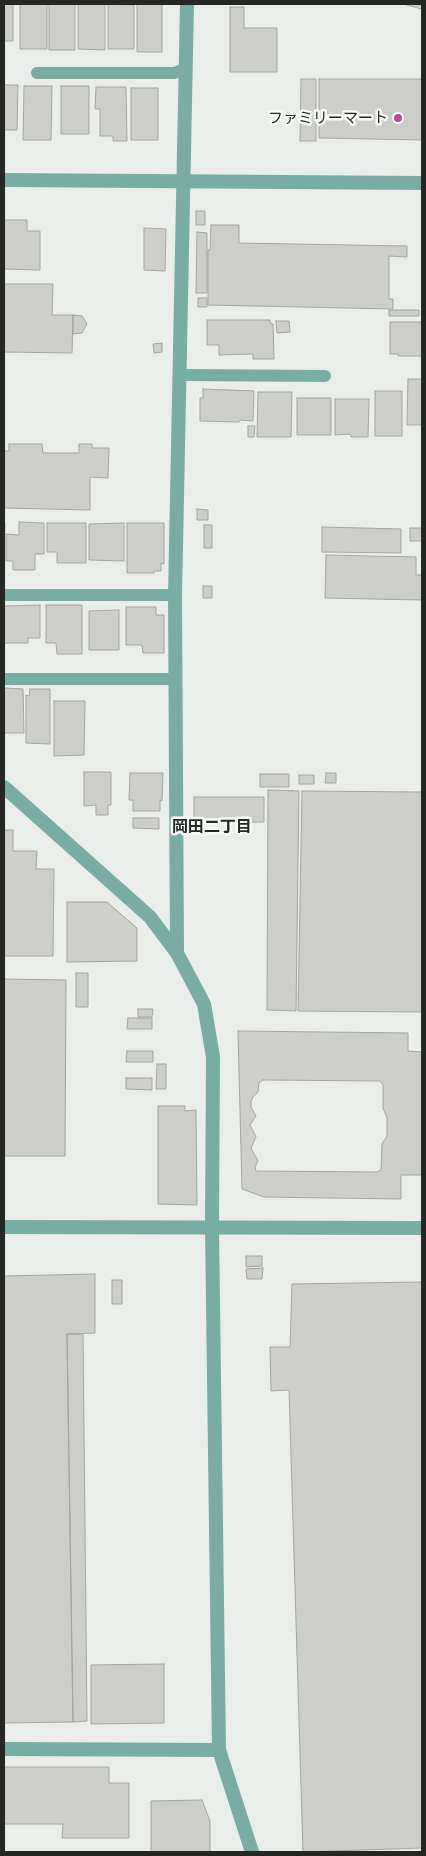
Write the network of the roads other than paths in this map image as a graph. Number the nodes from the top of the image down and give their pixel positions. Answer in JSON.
{"nodes":[{"id":1,"x":187,"y":4,"type":"edge"},
{"id":2,"x":186,"y":69,"type":"junction"},
{"id":3,"x":37,"y":73,"type":"dead end"},
{"id":4,"x":4,"y":180,"type":"edge"},
{"id":5,"x":184,"y":181,"type":"junction"},
{"id":6,"x":422,"y":183,"type":"edge"},
{"id":7,"x":180,"y":375,"type":"junction"},
{"id":8,"x":325,"y":376,"type":"dead end"},
{"id":9,"x":4,"y":595,"type":"edge"},
{"id":10,"x":175,"y":595,"type":"junction"},
{"id":11,"x":4,"y":679,"type":"edge"},
{"id":12,"x":176,"y":679,"type":"junction"},
{"id":13,"x":4,"y":787,"type":"edge"},
{"id":14,"x":177,"y":953,"type":"junction"},
{"id":15,"x":4,"y":1227,"type":"edge"},
{"id":16,"x":212,"y":1228,"type":"junction"},
{"id":17,"x":422,"y":1228,"type":"edge"},
{"id":18,"x":4,"y":1749,"type":"edge"},
{"id":19,"x":219,"y":1750,"type":"junction"},
{"id":20,"x":252,"y":1852,"type":"edge"}],
"edges":[{"from":1,"to":2,"type":"street"},
{"from":2,"to":3,"type":"lane"},
{"from":2,"to":5,"type":"street"},
{"from":4,"to":5,"type":"street"},
{"from":5,"to":6,"type":"street"},
{"from":5,"to":7,"type":"street"},
{"from":7,"to":8,"type":"lane"},
{"from":7,"to":10,"type":"street"},
{"from":9,"to":10,"type":"lane"},
{"from":10,"to":12,"type":"street"},
{"from":11,"to":12,"type":"lane"},
{"from":12,"to":14,"type":"street"},
{"from":13,"to":14,"type":"street"},
{"from":14,"to":16,"type":"street"},
{"from":15,"to":16,"type":"street"},
{"from":16,"to":17,"type":"street"},
{"from":16,"to":19,"type":"street"},
{"from":18,"to":19,"type":"street"},
{"from":19,"to":20,"type":"street"}]}
